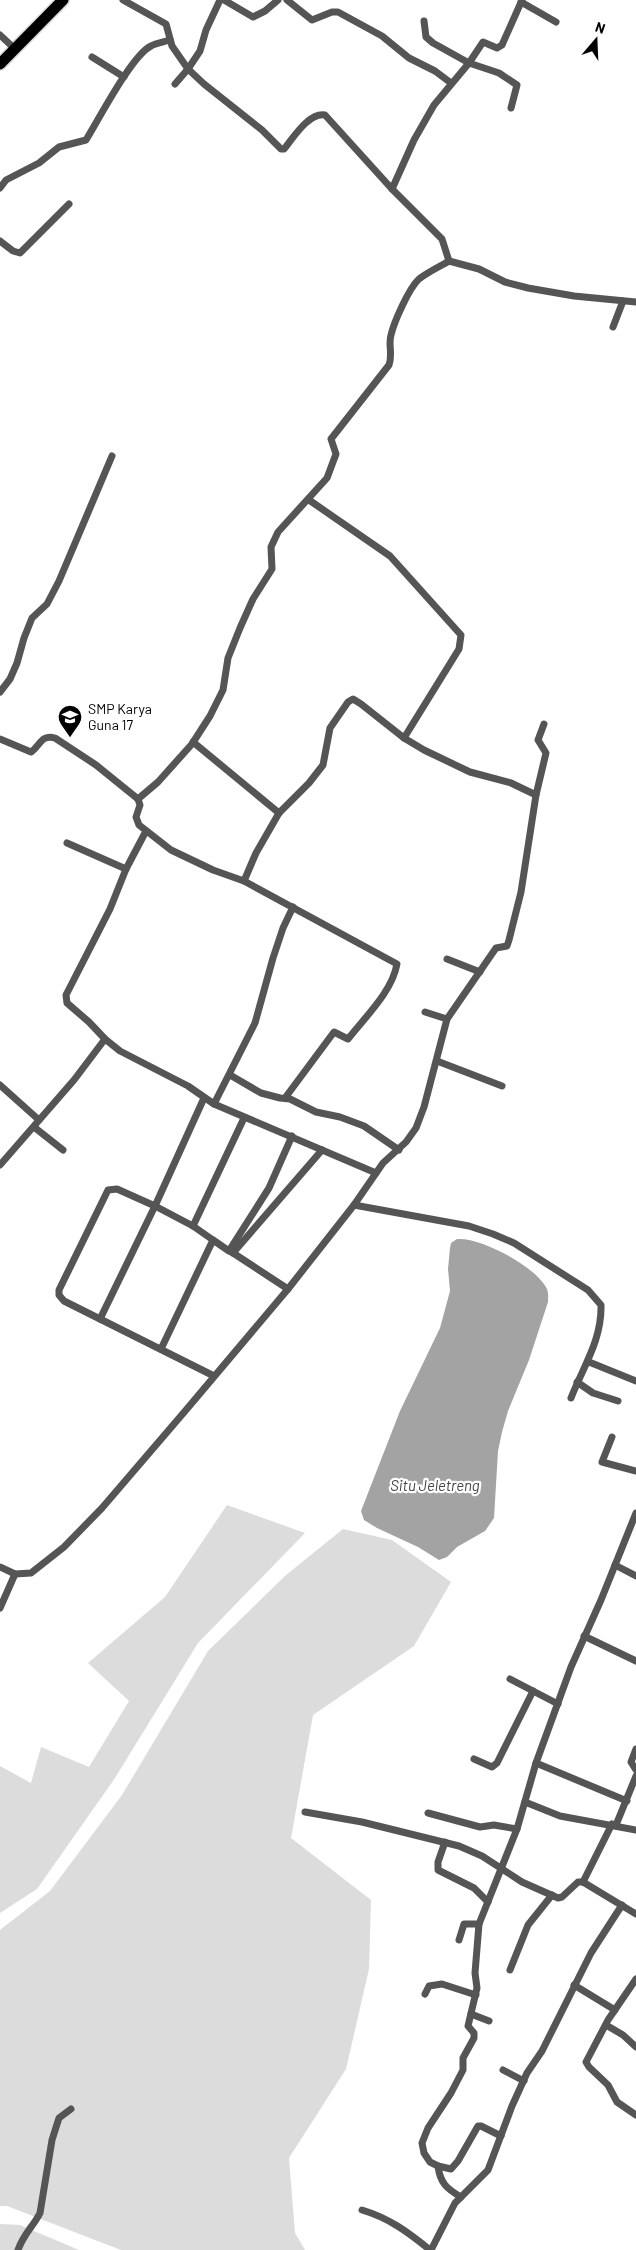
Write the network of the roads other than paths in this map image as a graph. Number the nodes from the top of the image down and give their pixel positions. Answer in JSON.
{"nodes":[{"id":1,"x":63,"y":0,"type":"edge"},
{"id":2,"x":123,"y":0,"type":"edge"},
{"id":3,"x":222,"y":0,"type":"edge"},
{"id":4,"x":278,"y":0,"type":"edge"},
{"id":5,"x":287,"y":0,"type":"edge"},
{"id":6,"x":521,"y":1,"type":"edge"},
{"id":7,"x":424,"y":21,"type":"dead end"},
{"id":8,"x":556,"y":22,"type":"dead end"},
{"id":9,"x":0,"y":35,"type":"edge"},
{"id":10,"x":170,"y":40,"type":"junction"},
{"id":11,"x":16,"y":49,"type":"junction"},
{"id":12,"x":92,"y":57,"type":"dead end"},
{"id":13,"x":469,"y":63,"type":"junction"},
{"id":14,"x":0,"y":64,"type":"edge"},
{"id":15,"x":188,"y":69,"type":"junction"},
{"id":16,"x":124,"y":77,"type":"junction"},
{"id":17,"x":451,"y":83,"type":"junction"},
{"id":18,"x":175,"y":84,"type":"dead end"},
{"id":19,"x":511,"y":108,"type":"dead end"},
{"id":20,"x":0,"y":188,"type":"edge"},
{"id":21,"x":392,"y":189,"type":"junction"},
{"id":22,"x":69,"y":204,"type":"dead end"},
{"id":23,"x":0,"y":241,"type":"edge"},
{"id":24,"x":449,"y":261,"type":"junction"},
{"id":25,"x":623,"y":301,"type":"junction"},
{"id":26,"x":636,"y":302,"type":"edge"},
{"id":27,"x":613,"y":327,"type":"dead end"},
{"id":28,"x":112,"y":456,"type":"dead end"},
{"id":29,"x":309,"y":500,"type":"junction"},
{"id":30,"x":0,"y":692,"type":"edge"},
{"id":31,"x":544,"y":724,"type":"dead end"},
{"id":32,"x":404,"y":738,"type":"junction"},
{"id":33,"x":0,"y":739,"type":"edge"},
{"id":34,"x":193,"y":742,"type":"junction"},
{"id":35,"x":536,"y":795,"type":"junction"},
{"id":36,"x":138,"y":799,"type":"junction"},
{"id":37,"x":279,"y":813,"type":"junction"},
{"id":38,"x":146,"y":831,"type":"junction"},
{"id":39,"x":67,"y":843,"type":"dead end"},
{"id":40,"x":126,"y":869,"type":"junction"},
{"id":41,"x":244,"y":882,"type":"junction"},
{"id":42,"x":293,"y":907,"type":"junction"},
{"id":43,"x":447,"y":959,"type":"dead end"},
{"id":44,"x":480,"y":972,"type":"junction"},
{"id":45,"x":425,"y":1012,"type":"dead end"},
{"id":46,"x":447,"y":1019,"type":"junction"},
{"id":47,"x":105,"y":1039,"type":"junction"},
{"id":48,"x":437,"y":1061,"type":"junction"},
{"id":49,"x":230,"y":1075,"type":"junction"},
{"id":50,"x":0,"y":1085,"type":"edge"},
{"id":51,"x":502,"y":1086,"type":"dead end"},
{"id":52,"x":204,"y":1098,"type":"junction"},
{"id":53,"x":285,"y":1098,"type":"junction"},
{"id":54,"x":214,"y":1104,"type":"junction"},
{"id":55,"x":244,"y":1118,"type":"junction"},
{"id":56,"x":40,"y":1120,"type":"junction"},
{"id":57,"x":34,"y":1127,"type":"junction"},
{"id":58,"x":292,"y":1136,"type":"junction"},
{"id":59,"x":63,"y":1150,"type":"dead end"},
{"id":60,"x":322,"y":1150,"type":"junction"},
{"id":61,"x":399,"y":1150,"type":"junction"},
{"id":62,"x":0,"y":1164,"type":"edge"},
{"id":63,"x":376,"y":1173,"type":"junction"},
{"id":64,"x":354,"y":1205,"type":"junction"},
{"id":65,"x":155,"y":1206,"type":"junction"},
{"id":66,"x":193,"y":1226,"type":"junction"},
{"id":67,"x":213,"y":1240,"type":"junction"},
{"id":68,"x":231,"y":1252,"type":"junction"},
{"id":69,"x":288,"y":1289,"type":"junction"},
{"id":70,"x":100,"y":1319,"type":"junction"},
{"id":71,"x":161,"y":1349,"type":"junction"},
{"id":72,"x":589,"y":1362,"type":"junction"},
{"id":73,"x":214,"y":1376,"type":"junction"},
{"id":74,"x":636,"y":1381,"type":"edge"},
{"id":75,"x":577,"y":1382,"type":"junction"},
{"id":76,"x":571,"y":1398,"type":"dead end"},
{"id":77,"x":618,"y":1401,"type":"dead end"},
{"id":78,"x":612,"y":1437,"type":"dead end"},
{"id":79,"x":636,"y":1471,"type":"edge"},
{"id":80,"x":636,"y":1512,"type":"edge"},
{"id":81,"x":615,"y":1565,"type":"junction"},
{"id":82,"x":0,"y":1567,"type":"edge"},
{"id":83,"x":15,"y":1574,"type":"junction"},
{"id":84,"x":636,"y":1576,"type":"edge"},
{"id":85,"x":0,"y":1608,"type":"edge"},
{"id":86,"x":584,"y":1636,"type":"junction"},
{"id":87,"x":636,"y":1661,"type":"edge"},
{"id":88,"x":510,"y":1679,"type":"dead end"},
{"id":89,"x":533,"y":1691,"type":"junction"},
{"id":90,"x":558,"y":1704,"type":"junction"},
{"id":91,"x":636,"y":1749,"type":"edge"},
{"id":92,"x":474,"y":1759,"type":"dead end"},
{"id":93,"x":536,"y":1763,"type":"junction"},
{"id":94,"x":636,"y":1770,"type":"edge"},
{"id":95,"x":636,"y":1776,"type":"edge"},
{"id":96,"x":627,"y":1801,"type":"junction"},
{"id":97,"x":525,"y":1802,"type":"junction"},
{"id":98,"x":305,"y":1812,"type":"dead end"},
{"id":99,"x":428,"y":1813,"type":"dead end"},
{"id":100,"x":614,"y":1825,"type":"junction"},
{"id":101,"x":517,"y":1830,"type":"junction"},
{"id":102,"x":636,"y":1830,"type":"edge"},
{"id":103,"x":445,"y":1842,"type":"junction"},
{"id":104,"x":501,"y":1869,"type":"junction"},
{"id":105,"x":583,"y":1882,"type":"junction"},
{"id":106,"x":552,"y":1895,"type":"junction"},
{"id":107,"x":488,"y":1902,"type":"junction"},
{"id":108,"x":622,"y":1905,"type":"junction"},
{"id":109,"x":636,"y":1914,"type":"edge"},
{"id":110,"x":479,"y":1924,"type":"junction"},
{"id":111,"x":459,"y":1940,"type":"dead end"},
{"id":112,"x":510,"y":1970,"type":"dead end"},
{"id":113,"x":636,"y":1979,"type":"edge"},
{"id":114,"x":574,"y":1985,"type":"junction"},
{"id":115,"x":425,"y":1994,"type":"dead end"},
{"id":116,"x":476,"y":1996,"type":"junction"},
{"id":117,"x":615,"y":2010,"type":"junction"},
{"id":118,"x":471,"y":2014,"type":"junction"},
{"id":119,"x":489,"y":2021,"type":"dead end"},
{"id":120,"x":606,"y":2024,"type":"junction"},
{"id":121,"x":636,"y":2048,"type":"edge"},
{"id":122,"x":503,"y":2070,"type":"dead end"},
{"id":123,"x":524,"y":2082,"type":"junction"},
{"id":124,"x":72,"y":2109,"type":"dead end"},
{"id":125,"x":636,"y":2115,"type":"edge"},
{"id":126,"x":501,"y":2136,"type":"junction"},
{"id":127,"x":438,"y":2166,"type":"junction"},
{"id":128,"x":461,"y":2197,"type":"junction"},
{"id":129,"x":362,"y":2210,"type":"dead end"},
{"id":130,"x":18,"y":2250,"type":"edge"},
{"id":131,"x":431,"y":2250,"type":"edge"}],
"edges":[{"from":1,"to":11,"type":"main road"},
{"from":2,"to":10,"type":"street"},
{"from":3,"to":4,"type":"street"},
{"from":3,"to":15,"type":"street"},
{"from":5,"to":17,"type":"street"},
{"from":6,"to":8,"type":"street"},
{"from":6,"to":13,"type":"street"},
{"from":7,"to":13,"type":"street"},
{"from":9,"to":11,"type":"street"},
{"from":10,"to":15,"type":"street"},
{"from":10,"to":16,"type":"street"},
{"from":11,"to":14,"type":"main road"},
{"from":12,"to":16,"type":"street"},
{"from":13,"to":17,"type":"street"},
{"from":13,"to":19,"type":"street"},
{"from":15,"to":18,"type":"street"},
{"from":15,"to":21,"type":"street"},
{"from":16,"to":20,"type":"street"},
{"from":17,"to":21,"type":"street"},
{"from":21,"to":24,"type":"street"},
{"from":22,"to":23,"type":"street"},
{"from":24,"to":25,"type":"street"},
{"from":24,"to":29,"type":"street"},
{"from":25,"to":26,"type":"street"},
{"from":25,"to":27,"type":"street"},
{"from":28,"to":30,"type":"street"},
{"from":29,"to":32,"type":"street"},
{"from":29,"to":34,"type":"street"},
{"from":31,"to":35,"type":"street"},
{"from":32,"to":35,"type":"street"},
{"from":32,"to":37,"type":"street"},
{"from":33,"to":36,"type":"street"},
{"from":34,"to":36,"type":"street"},
{"from":34,"to":37,"type":"street"},
{"from":35,"to":44,"type":"street"},
{"from":36,"to":38,"type":"street"},
{"from":37,"to":41,"type":"street"},
{"from":38,"to":40,"type":"street"},
{"from":38,"to":41,"type":"street"},
{"from":39,"to":40,"type":"street"},
{"from":40,"to":47,"type":"street"},
{"from":41,"to":42,"type":"street"},
{"from":42,"to":49,"type":"street"},
{"from":42,"to":53,"type":"street"},
{"from":43,"to":44,"type":"street"},
{"from":44,"to":46,"type":"street"},
{"from":45,"to":46,"type":"street"},
{"from":46,"to":48,"type":"street"},
{"from":47,"to":52,"type":"street"},
{"from":47,"to":56,"type":"street"},
{"from":48,"to":51,"type":"street"},
{"from":48,"to":61,"type":"street"},
{"from":49,"to":53,"type":"street"},
{"from":49,"to":54,"type":"street"},
{"from":50,"to":56,"type":"street"},
{"from":52,"to":54,"type":"street"},
{"from":52,"to":65,"type":"street"},
{"from":53,"to":61,"type":"street"},
{"from":54,"to":55,"type":"street"},
{"from":55,"to":58,"type":"street"},
{"from":55,"to":66,"type":"street"},
{"from":56,"to":57,"type":"street"},
{"from":57,"to":59,"type":"street"},
{"from":57,"to":62,"type":"street"},
{"from":58,"to":60,"type":"street"},
{"from":58,"to":68,"type":"street"},
{"from":60,"to":63,"type":"street"},
{"from":60,"to":68,"type":"street"},
{"from":61,"to":63,"type":"street"},
{"from":63,"to":64,"type":"street"},
{"from":64,"to":69,"type":"street"},
{"from":64,"to":72,"type":"street"},
{"from":65,"to":66,"type":"street"},
{"from":65,"to":70,"type":"street"},
{"from":65,"to":70,"type":"street"},
{"from":66,"to":67,"type":"street"},
{"from":67,"to":68,"type":"street"},
{"from":67,"to":71,"type":"street"},
{"from":68,"to":69,"type":"street"},
{"from":69,"to":73,"type":"street"},
{"from":70,"to":71,"type":"street"},
{"from":71,"to":73,"type":"street"},
{"from":72,"to":74,"type":"street"},
{"from":72,"to":75,"type":"street"},
{"from":73,"to":83,"type":"street"},
{"from":75,"to":76,"type":"street"},
{"from":75,"to":77,"type":"street"},
{"from":78,"to":79,"type":"street"},
{"from":80,"to":81,"type":"street"},
{"from":81,"to":84,"type":"street"},
{"from":81,"to":86,"type":"street"},
{"from":82,"to":83,"type":"street"},
{"from":83,"to":85,"type":"street"},
{"from":86,"to":87,"type":"street"},
{"from":86,"to":90,"type":"street"},
{"from":88,"to":89,"type":"street"},
{"from":89,"to":90,"type":"street"},
{"from":89,"to":92,"type":"street"},
{"from":90,"to":93,"type":"street"},
{"from":91,"to":94,"type":"street"},
{"from":93,"to":96,"type":"street"},
{"from":93,"to":97,"type":"street"},
{"from":95,"to":96,"type":"street"},
{"from":96,"to":100,"type":"street"},
{"from":97,"to":100,"type":"street"},
{"from":97,"to":101,"type":"street"},
{"from":98,"to":103,"type":"street"},
{"from":99,"to":101,"type":"street"},
{"from":100,"to":102,"type":"street"},
{"from":100,"to":105,"type":"street"},
{"from":101,"to":104,"type":"street"},
{"from":103,"to":104,"type":"street"},
{"from":103,"to":107,"type":"street"},
{"from":104,"to":106,"type":"street"},
{"from":104,"to":107,"type":"street"},
{"from":105,"to":106,"type":"street"},
{"from":105,"to":108,"type":"street"},
{"from":106,"to":112,"type":"street"},
{"from":107,"to":110,"type":"street"},
{"from":108,"to":109,"type":"street"},
{"from":108,"to":114,"type":"street"},
{"from":110,"to":111,"type":"street"},
{"from":110,"to":116,"type":"street"},
{"from":113,"to":117,"type":"street"},
{"from":114,"to":117,"type":"street"},
{"from":114,"to":123,"type":"street"},
{"from":115,"to":116,"type":"street"},
{"from":116,"to":118,"type":"street"},
{"from":117,"to":120,"type":"street"},
{"from":118,"to":119,"type":"street"},
{"from":118,"to":127,"type":"street"},
{"from":120,"to":121,"type":"street"},
{"from":120,"to":125,"type":"street"},
{"from":122,"to":123,"type":"street"},
{"from":123,"to":126,"type":"street"},
{"from":124,"to":130,"type":"street"},
{"from":126,"to":127,"type":"street"},
{"from":126,"to":128,"type":"street"},
{"from":127,"to":128,"type":"street"},
{"from":128,"to":131,"type":"street"},
{"from":129,"to":131,"type":"street"}]}
